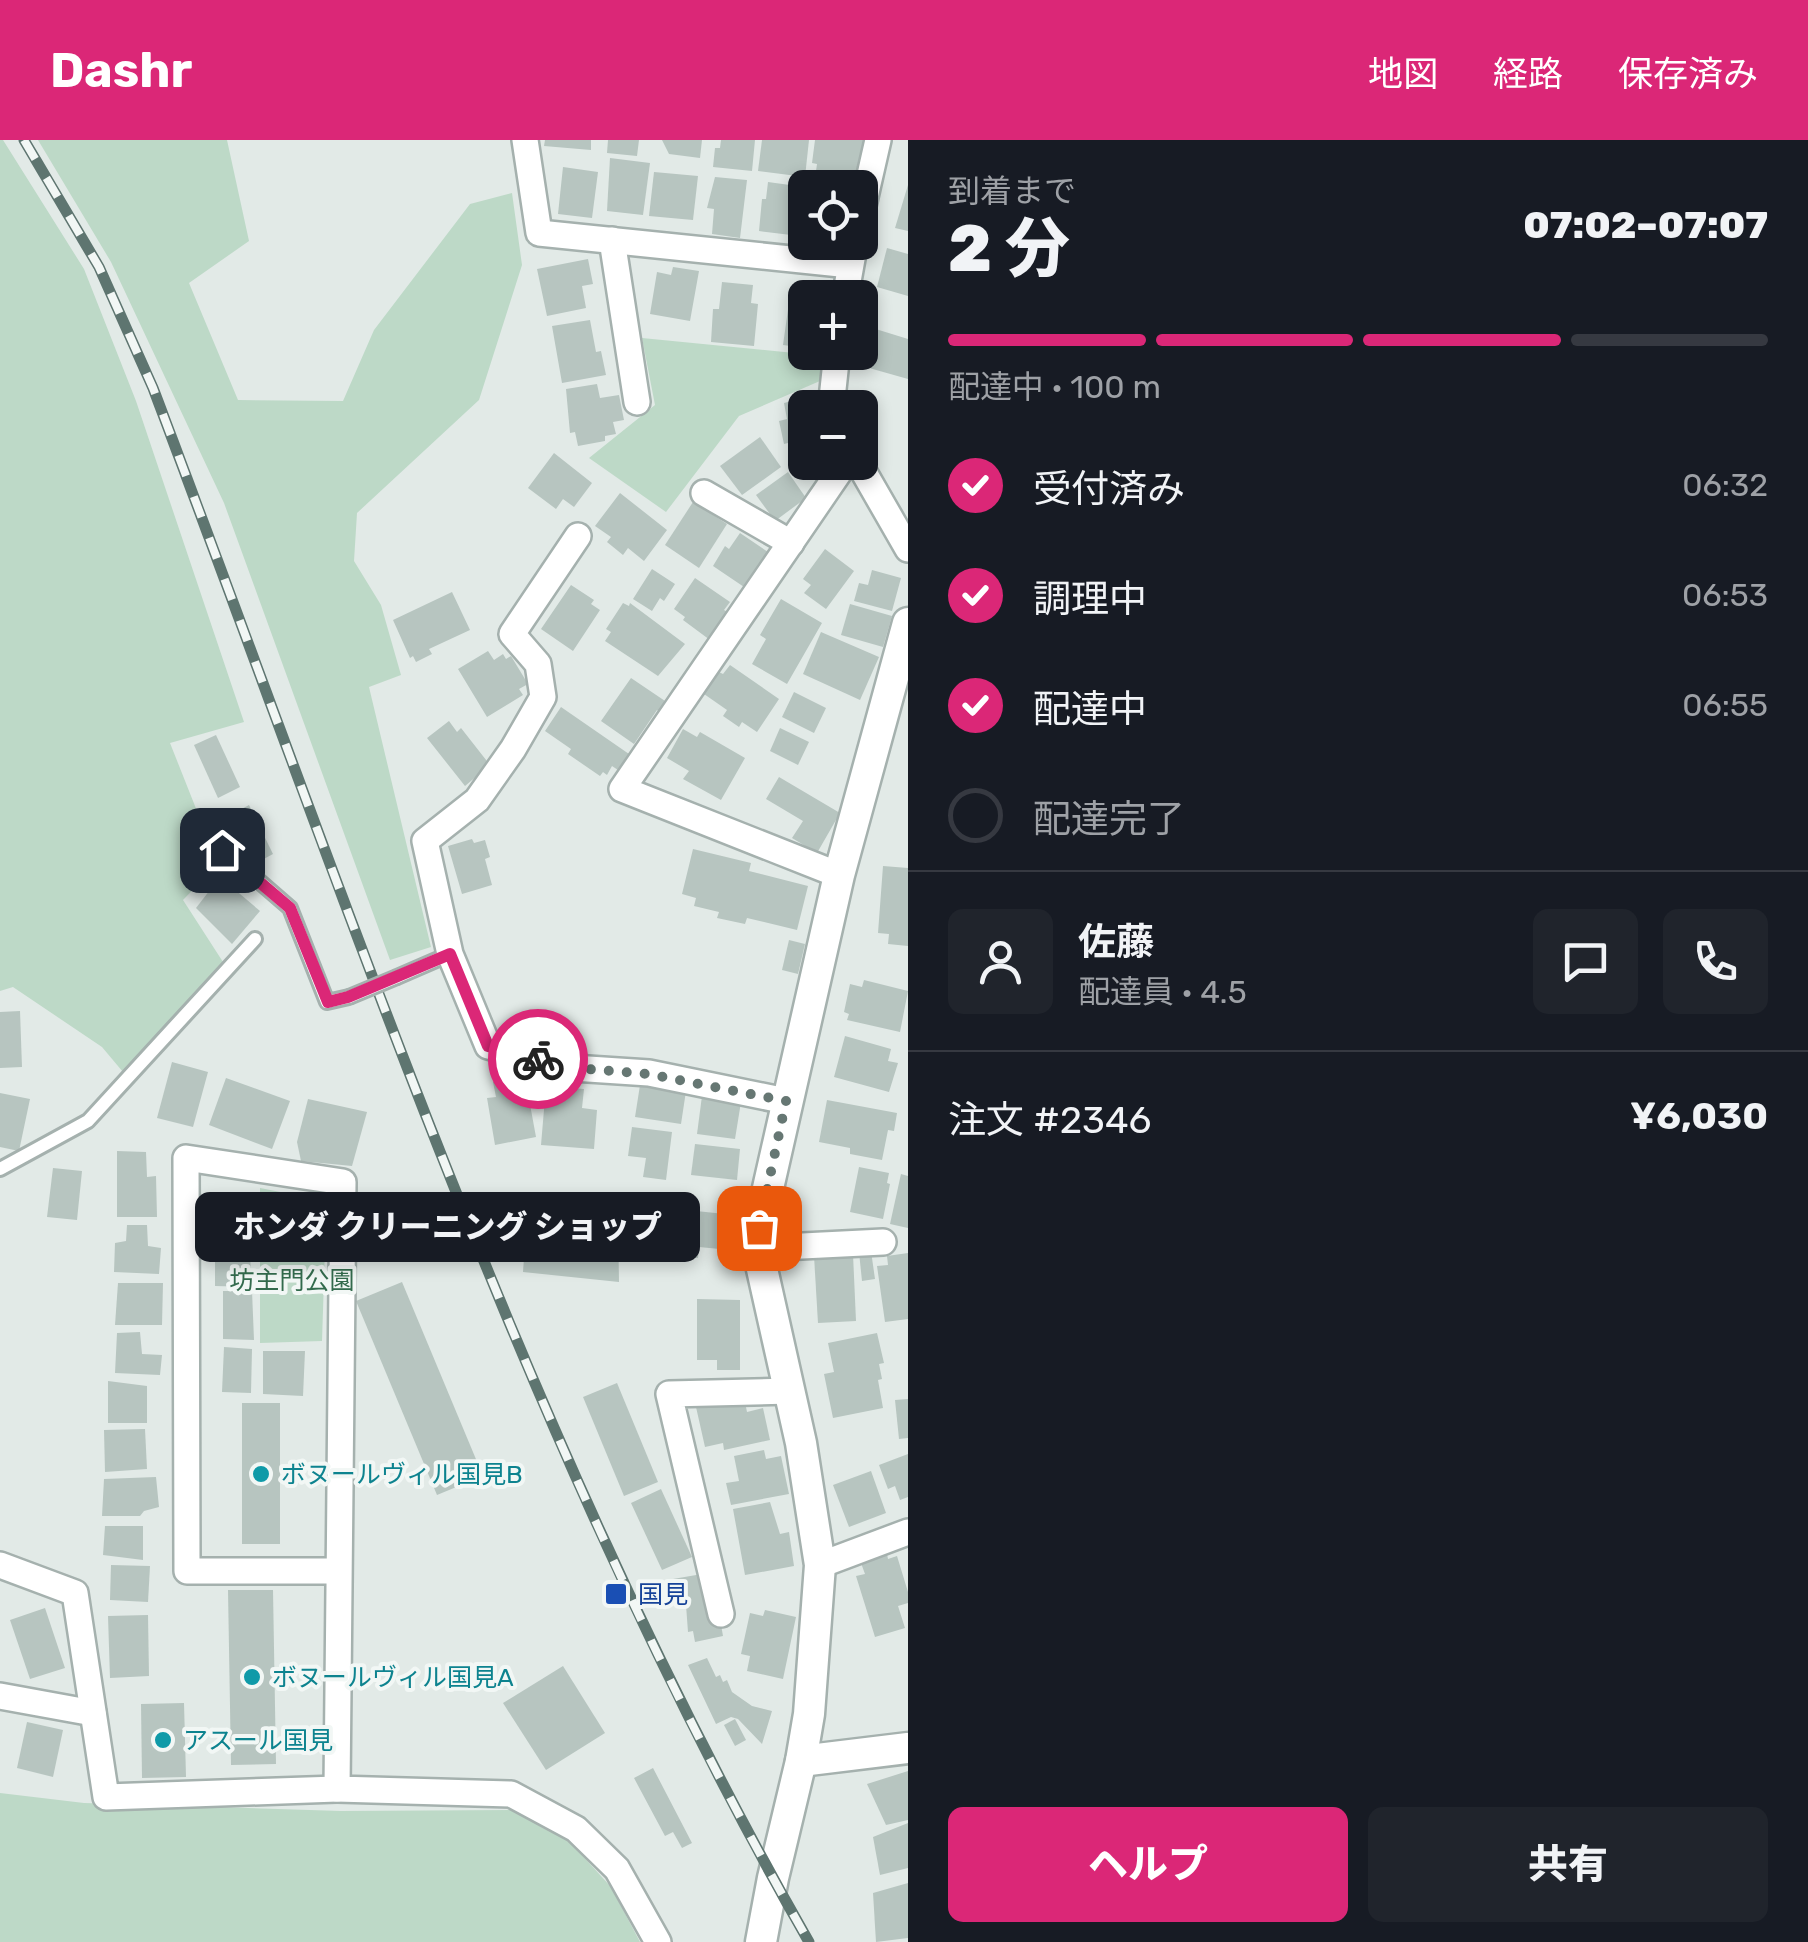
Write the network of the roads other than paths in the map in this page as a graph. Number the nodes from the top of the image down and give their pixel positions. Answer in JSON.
{"nodes":[{"id":1,"x":525,"y":140,"type":"edge"},
{"id":2,"x":878,"y":140,"type":"edge"},
{"id":3,"x":871,"y":170,"type":"edge"},
{"id":4,"x":612,"y":240,"type":"junction"},
{"id":5,"x":788,"y":250,"type":"edge"},
{"id":6,"x":637,"y":402,"type":"dead end"},
{"id":7,"x":834,"y":480,"type":"edge"},
{"id":8,"x":868,"y":480,"type":"edge"},
{"id":9,"x":704,"y":493,"type":"dead end"},
{"id":10,"x":578,"y":536,"type":"dead end"},
{"id":11,"x":791,"y":543,"type":"junction"},
{"id":12,"x":908,"y":549,"type":"edge"},
{"id":13,"x":908,"y":624,"type":"edge"},
{"id":14,"x":222,"y":850,"type":"dead end"},
{"id":15,"x":840,"y":875,"type":"junction"},
{"id":16,"x":255,"y":940,"type":"dead end"},
{"id":17,"x":450,"y":954,"type":"junction"},
{"id":18,"x":786,"y":1101,"type":"junction"},
{"id":19,"x":0,"y":1169,"type":"edge"},
{"id":20,"x":883,"y":1242,"type":"dead end"},
{"id":21,"x":760,"y":1248,"type":"junction"},
{"id":22,"x":790,"y":1391,"type":"junction"},
{"id":23,"x":908,"y":1532,"type":"edge"},
{"id":24,"x":0,"y":1565,"type":"edge"},
{"id":25,"x":820,"y":1565,"type":"junction"},
{"id":26,"x":337,"y":1571,"type":"junction"},
{"id":27,"x":721,"y":1614,"type":"dead end"},
{"id":28,"x":0,"y":1696,"type":"edge"},
{"id":29,"x":93,"y":1713,"type":"junction"},
{"id":30,"x":908,"y":1748,"type":"edge"},
{"id":31,"x":802,"y":1761,"type":"junction"},
{"id":32,"x":337,"y":1789,"type":"junction"},
{"id":33,"x":658,"y":1942,"type":"edge"},
{"id":34,"x":761,"y":1942,"type":"edge"}],
"edges":[{"from":1,"to":4,"type":"street"},
{"from":2,"to":3,"type":"street"},
{"from":4,"to":5,"type":"street"},
{"from":4,"to":6,"type":"street"},
{"from":7,"to":11,"type":"street"},
{"from":8,"to":12,"type":"street"},
{"from":9,"to":11,"type":"street"},
{"from":10,"to":17,"type":"street"},
{"from":11,"to":15,"type":"street"},
{"from":13,"to":15,"type":"street"},
{"from":14,"to":17,"type":"lane","bridge":true},
{"from":15,"to":18,"type":"street"},
{"from":16,"to":19,"type":"lane"},
{"from":17,"to":18,"type":"street"},
{"from":18,"to":21,"type":"street"},
{"from":20,"to":21,"type":"street"},
{"from":21,"to":22,"type":"street"},
{"from":22,"to":25,"type":"street"},
{"from":22,"to":27,"type":"street"},
{"from":23,"to":25,"type":"street"},
{"from":24,"to":29,"type":"street"},
{"from":25,"to":31,"type":"street"},
{"from":26,"to":26,"type":"street"},
{"from":26,"to":32,"type":"street"},
{"from":28,"to":29,"type":"street"},
{"from":29,"to":32,"type":"street"},
{"from":30,"to":31,"type":"street"},
{"from":31,"to":34,"type":"street"},
{"from":32,"to":33,"type":"street"}]}
